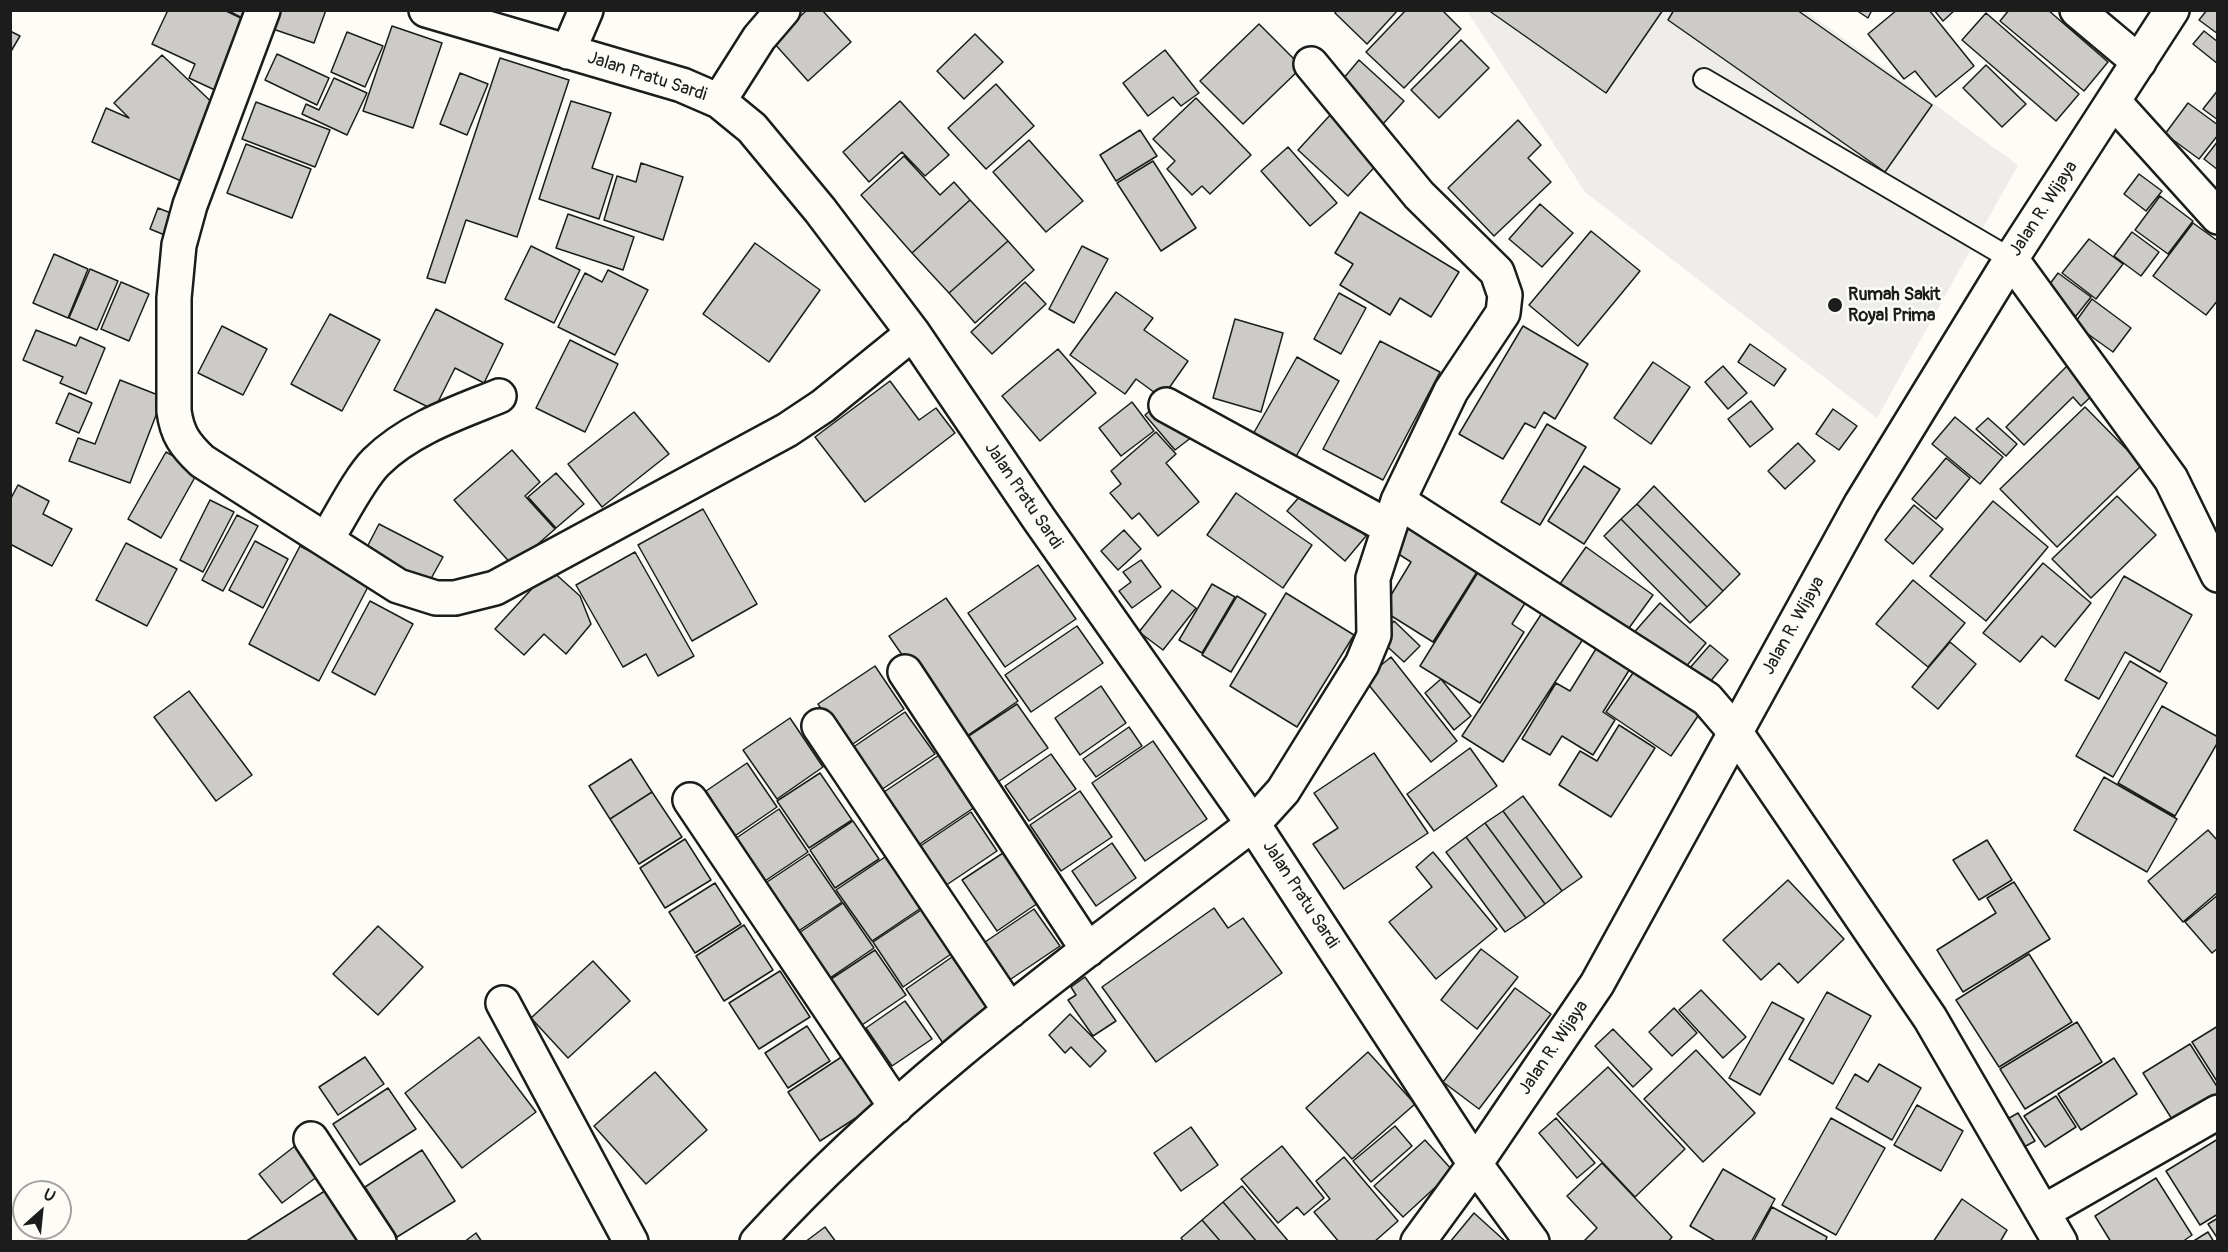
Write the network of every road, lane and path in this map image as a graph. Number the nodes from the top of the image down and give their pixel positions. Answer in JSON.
{"nodes":[{"id":1,"x":263,"y":10,"type":"edge"},
{"id":2,"x":426,"y":10,"type":"edge"},
{"id":3,"x":586,"y":10,"type":"edge"},
{"id":4,"x":783,"y":10,"type":"edge"},
{"id":5,"x":2077,"y":10,"type":"edge"},
{"id":6,"x":2172,"y":10,"type":"edge"},
{"id":7,"x":568,"y":52,"type":"junction"},
{"id":8,"x":2139,"y":62,"type":"junction"},
{"id":9,"x":1311,"y":64,"type":"dead end"},
{"id":10,"x":1704,"y":79,"type":"dead end"},
{"id":11,"x":719,"y":101,"type":"junction"},
{"id":12,"x":2114,"y":102,"type":"junction"},
{"id":13,"x":2217,"y":217,"type":"edge"},
{"id":14,"x":2011,"y":259,"type":"junction"},
{"id":15,"x":913,"y":333,"type":"junction"},
{"id":16,"x":499,"y":396,"type":"dead end"},
{"id":17,"x":1166,"y":405,"type":"dead end"},
{"id":18,"x":1394,"y":514,"type":"junction"},
{"id":19,"x":326,"y":540,"type":"junction"},
{"id":20,"x":2217,"y":575,"type":"edge"},
{"id":21,"x":905,"y":672,"type":"dead end"},
{"id":22,"x":819,"y":726,"type":"dead end"},
{"id":23,"x":1736,"y":733,"type":"junction"},
{"id":24,"x":690,"y":800,"type":"dead end"},
{"id":25,"x":1253,"y":824,"type":"junction"},
{"id":26,"x":1088,"y":950,"type":"junction"},
{"id":27,"x":503,"y":1003,"type":"dead end"},
{"id":28,"x":1010,"y":1011,"type":"junction"},
{"id":29,"x":896,"y":1107,"type":"junction"},
{"id":30,"x":2217,"y":1112,"type":"edge"},
{"id":31,"x":311,"y":1139,"type":"dead end"},
{"id":32,"x":1475,"y":1164,"type":"junction"},
{"id":33,"x":2043,"y":1212,"type":"junction"},
{"id":34,"x":379,"y":1242,"type":"edge"},
{"id":35,"x":631,"y":1242,"type":"edge"},
{"id":36,"x":757,"y":1242,"type":"edge"},
{"id":37,"x":1418,"y":1242,"type":"edge"},
{"id":38,"x":1532,"y":1242,"type":"edge"},
{"id":39,"x":2060,"y":1242,"type":"edge"}],
"edges":[{"from":1,"to":19,"type":"street"},
{"from":2,"to":7,"type":"street","name":"Jalan Pratu Sardi"},
{"from":3,"to":7,"type":"street"},
{"from":4,"to":11,"type":"street"},
{"from":5,"to":8,"type":"street"},
{"from":6,"to":8,"type":"street","name":"Jalan R. Wijaya"},
{"from":7,"to":11,"type":"street","name":"Jalan Pratu Sardi"},
{"from":8,"to":12,"type":"street","name":"Jalan R. Wijaya"},
{"from":9,"to":18,"type":"street"},
{"from":10,"to":14,"type":"lane"},
{"from":11,"to":15,"type":"street","name":"Jalan Pratu Sardi"},
{"from":12,"to":13,"type":"street"},
{"from":12,"to":14,"type":"street","name":"Jalan R. Wijaya"},
{"from":14,"to":20,"type":"street"},
{"from":14,"to":23,"type":"street","name":"Jalan R. Wijaya"},
{"from":15,"to":19,"type":"street"},
{"from":15,"to":25,"type":"street","name":"Jalan Pratu Sardi"},
{"from":16,"to":19,"type":"street"},
{"from":17,"to":18,"type":"street"},
{"from":18,"to":23,"type":"street"},
{"from":18,"to":25,"type":"street"},
{"from":21,"to":26,"type":"street"},
{"from":22,"to":28,"type":"street"},
{"from":23,"to":32,"type":"street","name":"Jalan R. Wijaya"},
{"from":23,"to":33,"type":"street"},
{"from":24,"to":29,"type":"street"},
{"from":25,"to":26,"type":"street"},
{"from":25,"to":32,"type":"street","name":"Jalan Pratu Sardi"},
{"from":26,"to":28,"type":"street"},
{"from":27,"to":35,"type":"street"},
{"from":28,"to":29,"type":"street"},
{"from":29,"to":36,"type":"street"},
{"from":30,"to":33,"type":"street"},
{"from":31,"to":34,"type":"street"},
{"from":32,"to":37,"type":"street","name":"Jalan R. Wijaya"},
{"from":32,"to":38,"type":"street","name":"Jalan Pratu Sardi"},
{"from":33,"to":39,"type":"street"}]}
